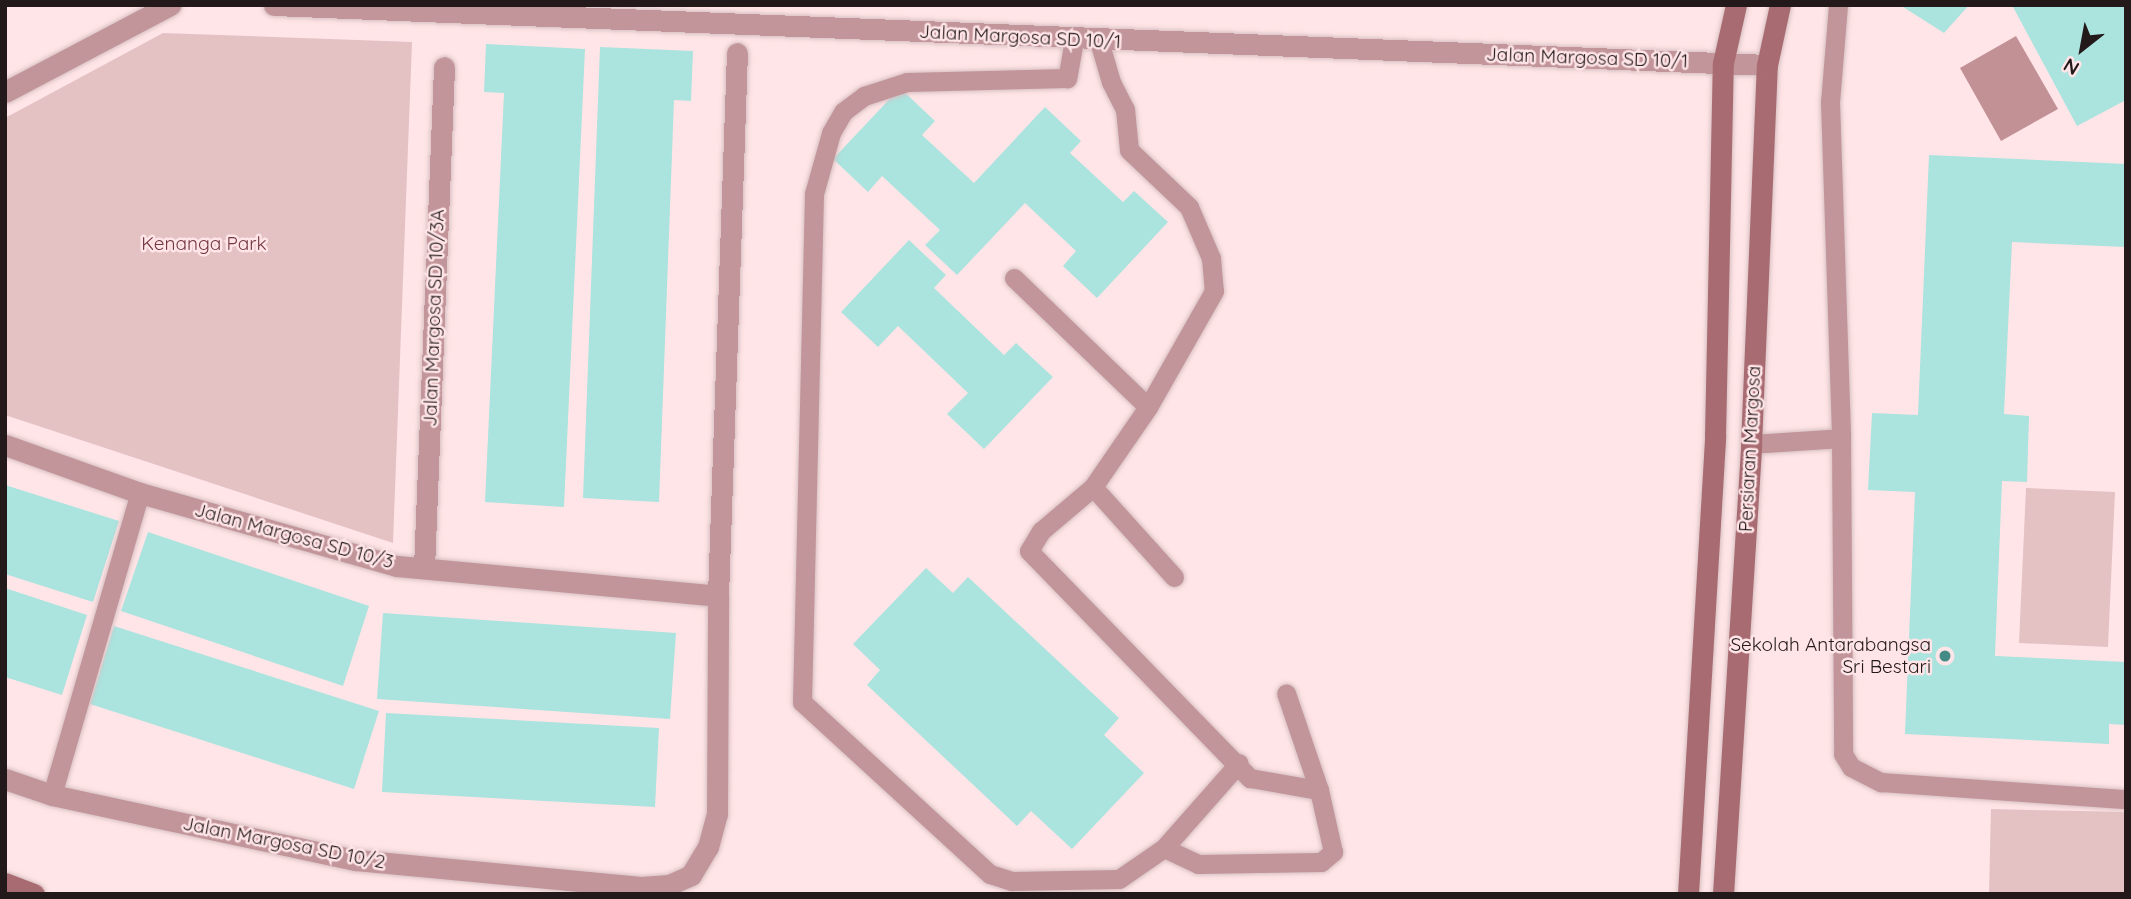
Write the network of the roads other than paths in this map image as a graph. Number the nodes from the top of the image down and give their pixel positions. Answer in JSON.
{"nodes":[{"id":1,"x":170,"y":5,"type":"edge"},
{"id":2,"x":274,"y":5,"type":"edge"},
{"id":3,"x":1736,"y":5,"type":"edge"},
{"id":4,"x":1780,"y":5,"type":"edge"},
{"id":5,"x":1838,"y":5,"type":"edge"},
{"id":6,"x":530,"y":9,"type":"edge"},
{"id":7,"x":1074,"y":40,"type":"junction"},
{"id":8,"x":1099,"y":41,"type":"junction"},
{"id":9,"x":737,"y":53,"type":"dead end"},
{"id":10,"x":1723,"y":63,"type":"junction"},
{"id":11,"x":1767,"y":65,"type":"junction"},
{"id":12,"x":444,"y":67,"type":"dead end"},
{"id":13,"x":5,"y":92,"type":"edge"},
{"id":14,"x":1014,"y":278,"type":"dead end"},
{"id":15,"x":1148,"y":407,"type":"junction"},
{"id":16,"x":1841,"y":438,"type":"junction"},
{"id":17,"x":5,"y":444,"type":"edge"},
{"id":18,"x":1751,"y":444,"type":"junction"},
{"id":19,"x":1093,"y":487,"type":"junction"},
{"id":20,"x":140,"y":494,"type":"junction"},
{"id":21,"x":424,"y":568,"type":"junction"},
{"id":22,"x":1174,"y":577,"type":"dead end"},
{"id":23,"x":718,"y":596,"type":"junction"},
{"id":24,"x":1286,"y":693,"type":"dead end"},
{"id":25,"x":1239,"y":763,"type":"junction"},
{"id":26,"x":5,"y":779,"type":"edge"},
{"id":27,"x":1319,"y":790,"type":"junction"},
{"id":28,"x":52,"y":795,"type":"junction"},
{"id":29,"x":2126,"y":799,"type":"edge"},
{"id":30,"x":1164,"y":848,"type":"junction"},
{"id":31,"x":5,"y":883,"type":"edge"},
{"id":32,"x":1725,"y":891,"type":"edge"},
{"id":33,"x":1688,"y":893,"type":"edge"},
{"id":34,"x":34,"y":894,"type":"edge"}],
"edges":[{"from":1,"to":13,"type":"street"},
{"from":2,"to":6,"type":"street","name":"Jalan Margosa SD 10/1"},
{"from":3,"to":10,"type":"street","name":"Persiaran Margosa"},
{"from":4,"to":11,"type":"street","name":"Persiaran Margosa"},
{"from":5,"to":16,"type":"lane"},
{"from":6,"to":7,"type":"street","name":"Jalan Margosa SD 10/1"},
{"from":7,"to":8,"type":"street","name":"Jalan Margosa SD 10/1"},
{"from":7,"to":30,"type":"lane"},
{"from":8,"to":10,"type":"street","name":"Jalan Margosa SD 10/1"},
{"from":8,"to":15,"type":"lane"},
{"from":9,"to":23,"type":"street"},
{"from":10,"to":11,"type":"street","name":"Jalan Margosa SD 10/1"},
{"from":10,"to":33,"type":"street","name":"Persiaran Margosa"},
{"from":11,"to":18,"type":"street","name":"Persiaran Margosa"},
{"from":12,"to":21,"type":"street","name":"Jalan Margosa SD 10/3A"},
{"from":14,"to":15,"type":"lane"},
{"from":15,"to":19,"type":"lane"},
{"from":16,"to":18,"type":"lane"},
{"from":16,"to":29,"type":"lane"},
{"from":17,"to":20,"type":"street","name":"Jalan Margosa SD 10/3"},
{"from":18,"to":32,"type":"street","name":"Persiaran Margosa"},
{"from":19,"to":22,"type":"lane"},
{"from":19,"to":25,"type":"lane"},
{"from":20,"to":21,"type":"street","name":"Jalan Margosa SD 10/3"},
{"from":20,"to":28,"type":"lane"},
{"from":21,"to":23,"type":"street","name":"Jalan Margosa SD 10/3"},
{"from":23,"to":28,"type":"street","name":"Jalan Margosa SD 10/2"},
{"from":24,"to":27,"type":"lane"},
{"from":25,"to":27,"type":"lane"},
{"from":25,"to":30,"type":"lane"},
{"from":26,"to":28,"type":"street","name":"Jalan Margosa SD 10/2"},
{"from":27,"to":30,"type":"lane"},
{"from":31,"to":34,"type":"street"}]}
